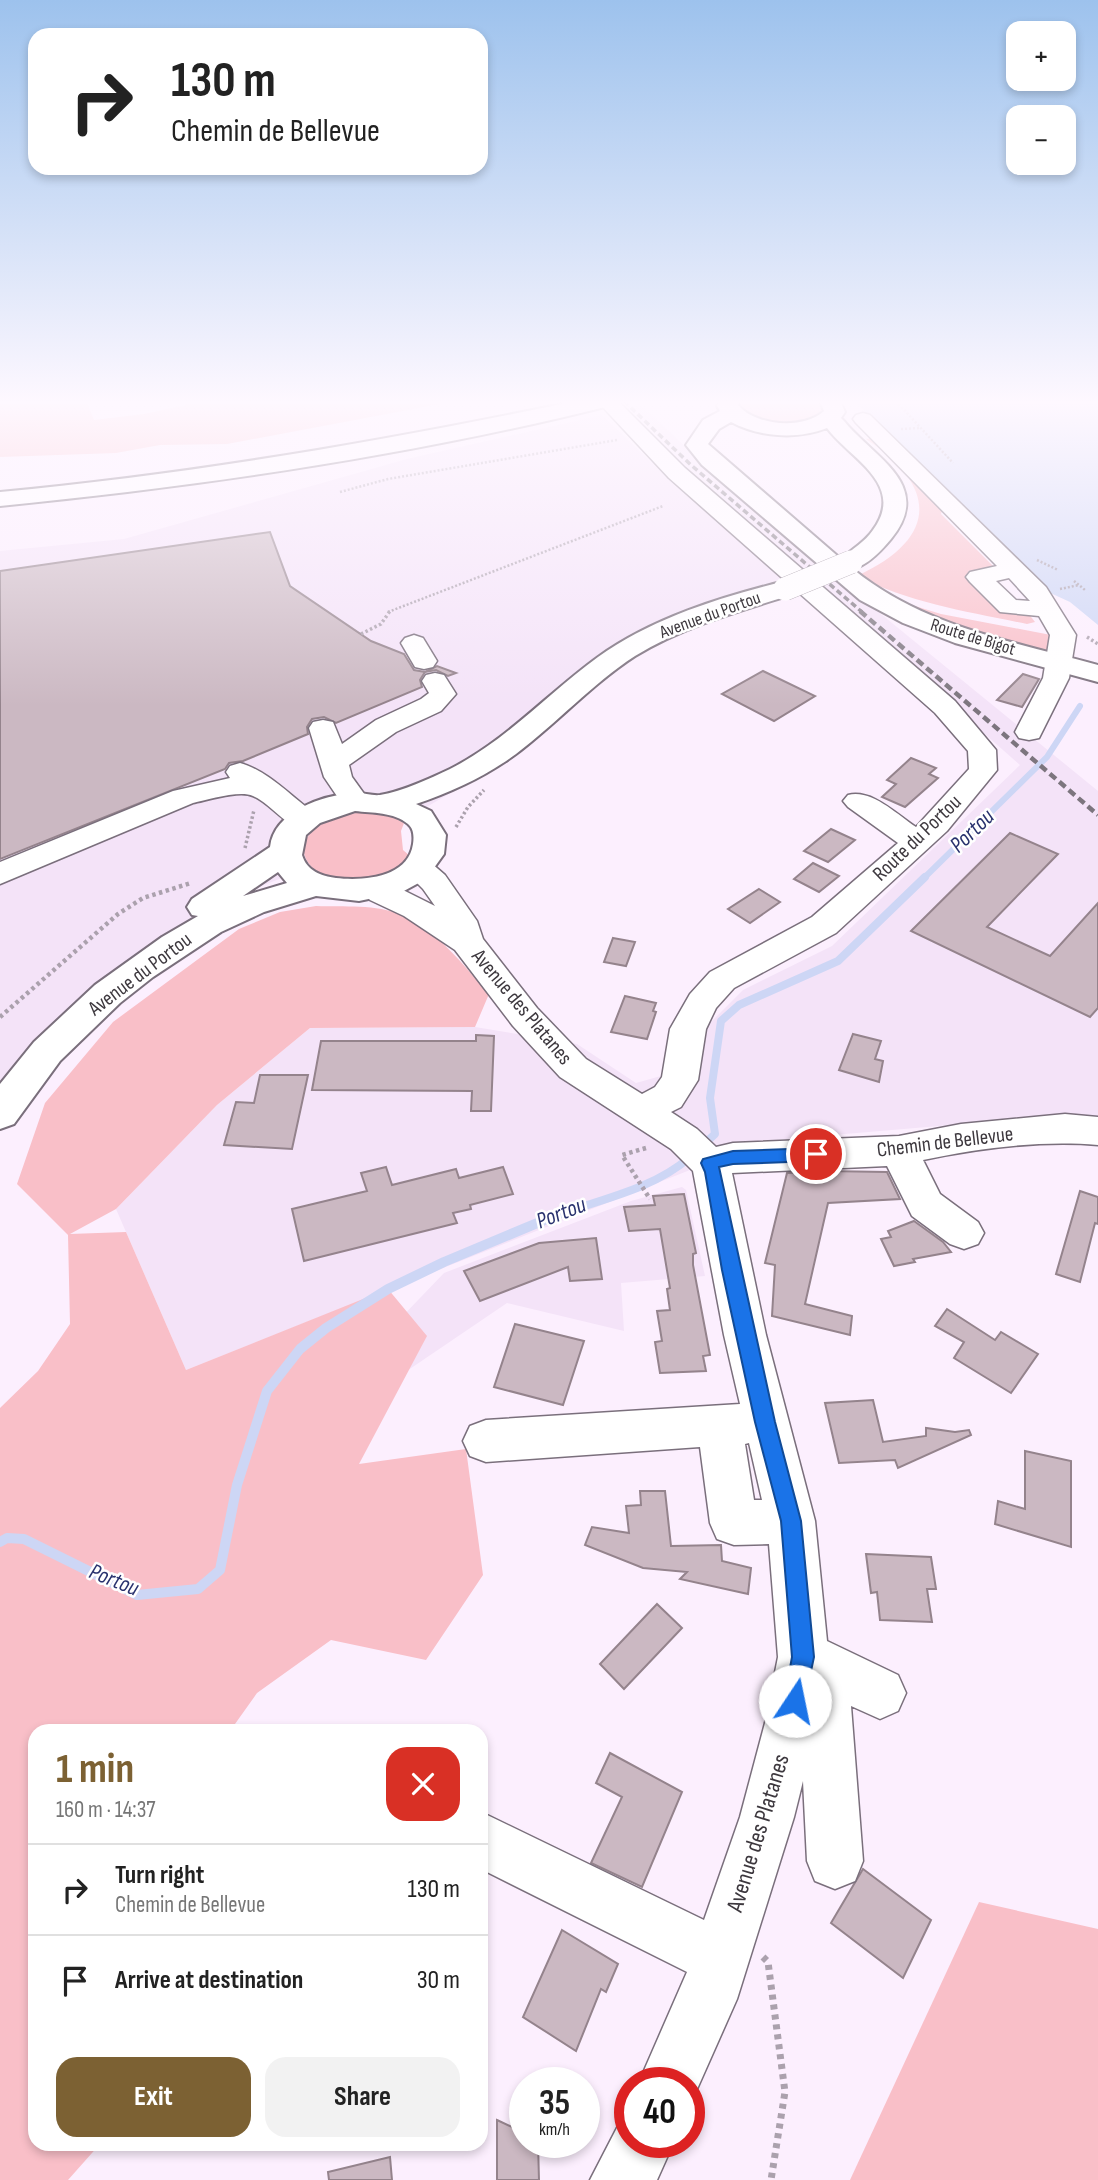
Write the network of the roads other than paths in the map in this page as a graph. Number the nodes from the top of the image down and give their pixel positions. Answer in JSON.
{"nodes":[{"id":1,"x":50,"y":503,"type":"edge"},
{"id":2,"x":710,"y":503,"type":"edge"},
{"id":3,"x":767,"y":503,"type":"edge"},
{"id":4,"x":894,"y":503,"type":"edge"},
{"id":5,"x":947,"y":503,"type":"edge"},
{"id":6,"x":0,"y":509,"type":"edge"},
{"id":7,"x":1014,"y":570,"type":"junction"},
{"id":8,"x":854,"y":572,"type":"junction"},
{"id":9,"x":1049,"y":609,"type":"junction"},
{"id":10,"x":1061,"y":648,"type":"junction"},
{"id":11,"x":1098,"y":650,"type":"edge"},
{"id":12,"x":424,"y":662,"type":"dead end"},
{"id":13,"x":1098,"y":674,"type":"edge"},
{"id":14,"x":323,"y":728,"type":"dead end"},
{"id":15,"x":1029,"y":732,"type":"dead end"},
{"id":16,"x":505,"y":748,"type":"junction"},
{"id":17,"x":334,"y":762,"type":"junction"},
{"id":18,"x":231,"y":766,"type":"dead end"},
{"id":19,"x":261,"y":786,"type":"junction"},
{"id":20,"x":858,"y":801,"type":"dead end"},
{"id":21,"x":370,"y":802,"type":"junction"},
{"id":22,"x":304,"y":820,"type":"junction"},
{"id":23,"x":426,"y":824,"type":"junction"},
{"id":24,"x":917,"y":842,"type":"junction"},
{"id":25,"x":286,"y":850,"type":"junction"},
{"id":26,"x":419,"y":869,"type":"junction"},
{"id":27,"x":0,"y":874,"type":"edge"},
{"id":28,"x":315,"y":884,"type":"junction"},
{"id":29,"x":376,"y":889,"type":"junction"},
{"id":30,"x":467,"y":942,"type":"junction"},
{"id":31,"x":0,"y":1069,"type":"edge"},
{"id":32,"x":641,"y":1112,"type":"junction"},
{"id":33,"x":0,"y":1114,"type":"edge"},
{"id":34,"x":1098,"y":1131,"type":"edge"},
{"id":35,"x":696,"y":1151,"type":"junction"},
{"id":36,"x":899,"y":1151,"type":"junction"},
{"id":37,"x":964,"y":1233,"type":"dead end"},
{"id":38,"x":742,"y":1423,"type":"junction"},
{"id":39,"x":486,"y":1441,"type":"dead end"},
{"id":40,"x":813,"y":1661,"type":"junction"},
{"id":41,"x":880,"y":1693,"type":"dead end"},
{"id":42,"x":488,"y":1843,"type":"edge"},
{"id":43,"x":835,"y":1861,"type":"dead end"},
{"id":44,"x":726,"y":1940,"type":"junction"},
{"id":45,"x":677,"y":2067,"type":"edge"},
{"id":46,"x":634,"y":2158,"type":"edge"},
{"id":47,"x":622,"y":2180,"type":"edge"}],
"edges":[{"from":1,"to":6,"type":"main road"},
{"from":2,"to":24,"type":"street","name":"Route du Portou"},
{"from":3,"to":8,"type":"main road","name":"Route de Bigot"},
{"from":4,"to":8,"type":"main road","name":"Avenue du Portou"},
{"from":5,"to":7,"type":"street"},
{"from":7,"to":9,"type":"street"},
{"from":7,"to":9,"type":"street"},
{"from":8,"to":10,"type":"main road","name":"Route de Bigot"},
{"from":8,"to":16,"type":"main road","name":"Avenue du Portou","bridge":true},
{"from":9,"to":10,"type":"street"},
{"from":10,"to":11,"type":"main road","name":"Route de Bigot"},
{"from":10,"to":13,"type":"main road","name":"Route de Bigot"},
{"from":10,"to":15,"type":"street"},
{"from":12,"to":17,"type":"street"},
{"from":14,"to":17,"type":"lane"},
{"from":16,"to":21,"type":"main road","name":"Avenue du Portou"},
{"from":16,"to":23,"type":"main road","name":"Avenue du Portou"},
{"from":17,"to":21,"type":"street"},
{"from":18,"to":19,"type":"street"},
{"from":19,"to":22,"type":"street"},
{"from":19,"to":27,"type":"street"},
{"from":20,"to":24,"type":"street"},
{"from":21,"to":22,"type":"main road"},
{"from":21,"to":23,"type":"main road"},
{"from":22,"to":25,"type":"main road"},
{"from":23,"to":26,"type":"main road"},
{"from":24,"to":32,"type":"street","name":"Route du Portou"},
{"from":25,"to":28,"type":"main road"},
{"from":25,"to":31,"type":"main road","name":"Avenue du Portou"},
{"from":26,"to":29,"type":"main road"},
{"from":26,"to":30,"type":"street","name":"Avenue des Platanes"},
{"from":28,"to":29,"type":"main road"},
{"from":28,"to":33,"type":"main road","name":"Avenue du Portou"},
{"from":29,"to":30,"type":"street","name":"Avenue des Platanes"},
{"from":30,"to":32,"type":"street","name":"Avenue des Platanes"},
{"from":32,"to":35,"type":"street","name":"Avenue des Platanes"},
{"from":34,"to":36,"type":"street","name":"Chemin de Bellevue"},
{"from":35,"to":36,"type":"street","name":"Chemin de Bellevue"},
{"from":35,"to":38,"type":"street","name":"Avenue des Platanes"},
{"from":36,"to":37,"type":"street"},
{"from":38,"to":39,"type":"street"},
{"from":38,"to":40,"type":"street","name":"Avenue des Platanes"},
{"from":40,"to":41,"type":"street"},
{"from":40,"to":43,"type":"street"},
{"from":40,"to":44,"type":"street","name":"Avenue des Platanes"},
{"from":42,"to":44,"type":"lane"},
{"from":44,"to":45,"type":"street","name":"Avenue des Platanes"},
{"from":46,"to":47,"type":"street"}]}
